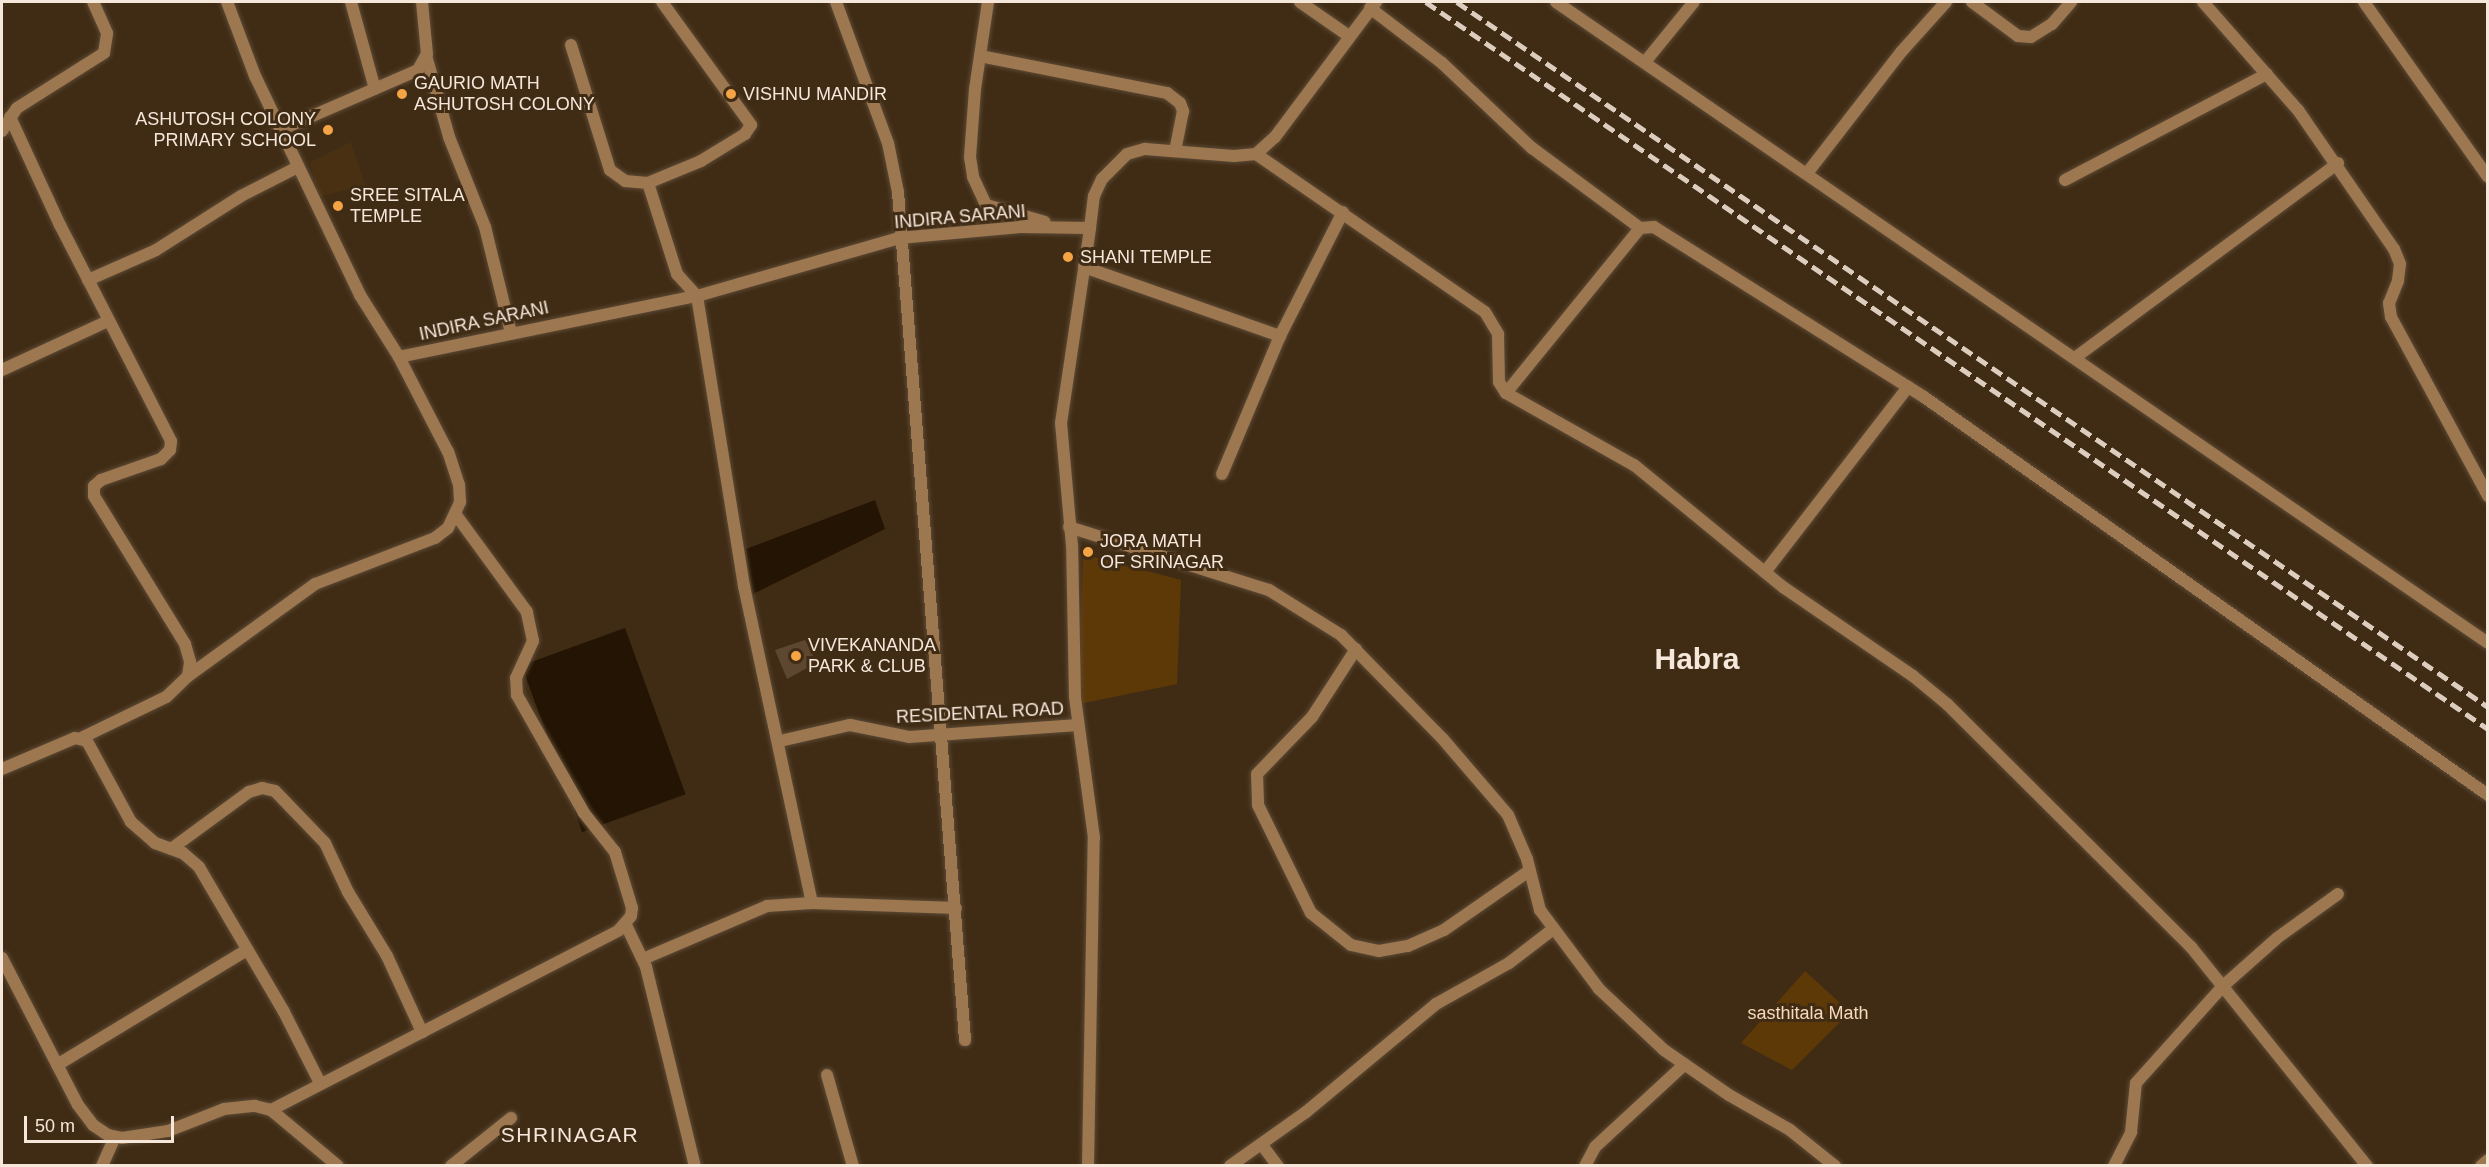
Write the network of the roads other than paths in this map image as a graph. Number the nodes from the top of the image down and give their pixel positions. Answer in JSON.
{"nodes":[{"id":1,"x":93,"y":2,"type":"edge"},
{"id":2,"x":227,"y":2,"type":"edge"},
{"id":3,"x":351,"y":2,"type":"edge"},
{"id":4,"x":422,"y":2,"type":"edge"},
{"id":5,"x":662,"y":2,"type":"edge"},
{"id":6,"x":836,"y":2,"type":"edge"},
{"id":7,"x":988,"y":2,"type":"edge"},
{"id":8,"x":1300,"y":2,"type":"edge"},
{"id":9,"x":1556,"y":2,"type":"edge"},
{"id":10,"x":1694,"y":2,"type":"edge"},
{"id":11,"x":1946,"y":2,"type":"edge"},
{"id":12,"x":1972,"y":2,"type":"edge"},
{"id":13,"x":2071,"y":2,"type":"edge"},
{"id":14,"x":2203,"y":2,"type":"edge"},
{"id":15,"x":2364,"y":2,"type":"edge"},
{"id":16,"x":1373,"y":5,"type":"edge"},
{"id":17,"x":1349,"y":36,"type":"junction"},
{"id":18,"x":571,"y":45,"type":"dead end"},
{"id":19,"x":980,"y":56,"type":"junction"},
{"id":20,"x":427,"y":59,"type":"junction"},
{"id":21,"x":1645,"y":62,"type":"junction"},
{"id":22,"x":2267,"y":74,"type":"junction"},
{"id":23,"x":375,"y":89,"type":"junction"},
{"id":24,"x":10,"y":117,"type":"junction"},
{"id":25,"x":280,"y":130,"type":"junction"},
{"id":26,"x":2,"y":132,"type":"edge"},
{"id":27,"x":1175,"y":151,"type":"junction"},
{"id":28,"x":1256,"y":154,"type":"junction"},
{"id":29,"x":2338,"y":164,"type":"junction"},
{"id":30,"x":298,"y":167,"type":"junction"},
{"id":31,"x":1808,"y":172,"type":"junction"},
{"id":32,"x":2487,"y":177,"type":"edge"},
{"id":33,"x":2066,"y":180,"type":"dead end"},
{"id":34,"x":648,"y":183,"type":"junction"},
{"id":35,"x":1343,"y":212,"type":"junction"},
{"id":36,"x":1068,"y":228,"type":"junction"},
{"id":37,"x":1090,"y":228,"type":"junction"},
{"id":38,"x":1640,"y":228,"type":"junction"},
{"id":39,"x":899,"y":238,"type":"junction"},
{"id":40,"x":1084,"y":267,"type":"junction"},
{"id":41,"x":88,"y":280,"type":"junction"},
{"id":42,"x":697,"y":296,"type":"junction"},
{"id":43,"x":108,"y":321,"type":"junction"},
{"id":44,"x":511,"y":333,"type":"junction"},
{"id":45,"x":1280,"y":336,"type":"junction"},
{"id":46,"x":399,"y":357,"type":"junction"},
{"id":47,"x":2076,"y":357,"type":"junction"},
{"id":48,"x":2,"y":370,"type":"edge"},
{"id":49,"x":1908,"y":387,"type":"junction"},
{"id":50,"x":1506,"y":393,"type":"junction"},
{"id":51,"x":1222,"y":474,"type":"dead end"},
{"id":52,"x":2487,"y":496,"type":"edge"},
{"id":53,"x":456,"y":515,"type":"junction"},
{"id":54,"x":1069,"y":527,"type":"junction"},
{"id":55,"x":1765,"y":572,"type":"junction"},
{"id":56,"x":2487,"y":643,"type":"edge"},
{"id":57,"x":1356,"y":649,"type":"junction"},
{"id":58,"x":188,"y":676,"type":"junction"},
{"id":59,"x":1078,"y":726,"type":"junction"},
{"id":60,"x":939,"y":734,"type":"junction"},
{"id":61,"x":81,"y":738,"type":"junction"},
{"id":62,"x":780,"y":741,"type":"junction"},
{"id":63,"x":2,"y":769,"type":"edge"},
{"id":64,"x":2487,"y":795,"type":"edge"},
{"id":65,"x":171,"y":849,"type":"junction"},
{"id":66,"x":1529,"y":871,"type":"junction"},
{"id":67,"x":2338,"y":894,"type":"dead end"},
{"id":68,"x":812,"y":903,"type":"junction"},
{"id":69,"x":956,"y":908,"type":"junction"},
{"id":70,"x":626,"y":925,"type":"junction"},
{"id":71,"x":1552,"y":930,"type":"junction"},
{"id":72,"x":247,"y":950,"type":"junction"},
{"id":73,"x":2,"y":958,"type":"edge"},
{"id":74,"x":643,"y":960,"type":"junction"},
{"id":75,"x":6,"y":979,"type":"edge"},
{"id":76,"x":2223,"y":986,"type":"junction"},
{"id":77,"x":422,"y":1032,"type":"junction"},
{"id":78,"x":965,"y":1040,"type":"dead end"},
{"id":79,"x":1685,"y":1064,"type":"junction"},
{"id":80,"x":57,"y":1065,"type":"junction"},
{"id":81,"x":827,"y":1075,"type":"dead end"},
{"id":82,"x":320,"y":1083,"type":"junction"},
{"id":83,"x":271,"y":1110,"type":"junction"},
{"id":84,"x":511,"y":1118,"type":"dead end"},
{"id":85,"x":115,"y":1137,"type":"junction"},
{"id":86,"x":1262,"y":1145,"type":"junction"},
{"id":87,"x":2487,"y":1160,"type":"edge"},
{"id":88,"x":338,"y":1165,"type":"edge"},
{"id":89,"x":102,"y":1166,"type":"edge"},
{"id":90,"x":452,"y":1166,"type":"edge"},
{"id":91,"x":695,"y":1166,"type":"edge"},
{"id":92,"x":853,"y":1166,"type":"edge"},
{"id":93,"x":1088,"y":1166,"type":"edge"},
{"id":94,"x":1230,"y":1166,"type":"edge"},
{"id":95,"x":1278,"y":1166,"type":"edge"},
{"id":96,"x":1585,"y":1166,"type":"edge"},
{"id":97,"x":1835,"y":1166,"type":"edge"},
{"id":98,"x":2114,"y":1166,"type":"edge"},
{"id":99,"x":2367,"y":1166,"type":"edge"},
{"id":100,"x":2481,"y":1166,"type":"edge"}],
"edges":[{"from":1,"to":24,"type":"street"},
{"from":2,"to":25,"type":"street"},
{"from":3,"to":23,"type":"street"},
{"from":4,"to":20,"type":"street"},
{"from":5,"to":34,"type":"street"},
{"from":6,"to":39,"type":"street"},
{"from":7,"to":19,"type":"street"},
{"from":8,"to":17,"type":"street"},
{"from":9,"to":21,"type":"street"},
{"from":10,"to":21,"type":"street"},
{"from":11,"to":31,"type":"street"},
{"from":12,"to":13,"type":"street"},
{"from":14,"to":22,"type":"street"},
{"from":15,"to":32,"type":"street"},
{"from":16,"to":17,"type":"street"},
{"from":16,"to":38,"type":"street"},
{"from":17,"to":28,"type":"street"},
{"from":18,"to":34,"type":"street"},
{"from":19,"to":27,"type":"street"},
{"from":19,"to":36,"type":"street"},
{"from":20,"to":23,"type":"street"},
{"from":20,"to":44,"type":"street"},
{"from":21,"to":31,"type":"street"},
{"from":22,"to":29,"type":"street"},
{"from":22,"to":33,"type":"street"},
{"from":23,"to":25,"type":"street"},
{"from":24,"to":26,"type":"street"},
{"from":24,"to":41,"type":"street"},
{"from":25,"to":30,"type":"street"},
{"from":27,"to":28,"type":"street"},
{"from":27,"to":37,"type":"street"},
{"from":28,"to":35,"type":"street"},
{"from":29,"to":47,"type":"street"},
{"from":29,"to":52,"type":"street"},
{"from":30,"to":41,"type":"street"},
{"from":30,"to":46,"type":"street"},
{"from":31,"to":47,"type":"street"},
{"from":34,"to":42,"type":"street"},
{"from":35,"to":45,"type":"street"},
{"from":35,"to":50,"type":"street"},
{"from":36,"to":37,"type":"street","name":"INDIRA SARANI"},
{"from":36,"to":39,"type":"street","name":"INDIRA SARANI"},
{"from":37,"to":40,"type":"street"},
{"from":38,"to":49,"type":"street"},
{"from":38,"to":50,"type":"street"},
{"from":39,"to":42,"type":"street","name":"INDIRA SARANI"},
{"from":39,"to":60,"type":"street"},
{"from":40,"to":45,"type":"street"},
{"from":40,"to":54,"type":"street"},
{"from":41,"to":43,"type":"street"},
{"from":42,"to":44,"type":"street","name":"INDIRA SARANI"},
{"from":42,"to":62,"type":"street"},
{"from":43,"to":48,"type":"street"},
{"from":43,"to":58,"type":"street"},
{"from":44,"to":46,"type":"street","name":"INDIRA SARANI"},
{"from":45,"to":51,"type":"street"},
{"from":46,"to":53,"type":"street"},
{"from":47,"to":56,"type":"street"},
{"from":49,"to":55,"type":"street"},
{"from":49,"to":64,"type":"street"},
{"from":50,"to":55,"type":"street"},
{"from":53,"to":58,"type":"street"},
{"from":53,"to":70,"type":"street"},
{"from":54,"to":57,"type":"street"},
{"from":54,"to":59,"type":"street"},
{"from":55,"to":76,"type":"street"},
{"from":57,"to":66,"type":"street"},
{"from":57,"to":66,"type":"street"},
{"from":58,"to":61,"type":"street"},
{"from":59,"to":60,"type":"street","name":"RESIDENTAL ROAD"},
{"from":59,"to":93,"type":"street"},
{"from":60,"to":62,"type":"street","name":"RESIDENTAL ROAD"},
{"from":60,"to":69,"type":"street"},
{"from":61,"to":63,"type":"street"},
{"from":61,"to":65,"type":"street"},
{"from":62,"to":68,"type":"street"},
{"from":65,"to":72,"type":"street"},
{"from":65,"to":77,"type":"street"},
{"from":66,"to":71,"type":"street"},
{"from":67,"to":76,"type":"street"},
{"from":68,"to":69,"type":"street"},
{"from":68,"to":74,"type":"street"},
{"from":69,"to":78,"type":"street"},
{"from":70,"to":74,"type":"street"},
{"from":70,"to":77,"type":"street"},
{"from":71,"to":79,"type":"street"},
{"from":71,"to":86,"type":"street"},
{"from":72,"to":80,"type":"street"},
{"from":72,"to":82,"type":"street"},
{"from":73,"to":75,"type":"street"},
{"from":74,"to":91,"type":"street"},
{"from":75,"to":80,"type":"street"},
{"from":76,"to":98,"type":"street"},
{"from":76,"to":99,"type":"street"},
{"from":77,"to":82,"type":"street"},
{"from":79,"to":96,"type":"street"},
{"from":79,"to":97,"type":"street"},
{"from":80,"to":85,"type":"street"},
{"from":81,"to":92,"type":"street"},
{"from":82,"to":83,"type":"street"},
{"from":83,"to":85,"type":"street"},
{"from":83,"to":88,"type":"street"},
{"from":84,"to":90,"type":"street"},
{"from":85,"to":89,"type":"street"},
{"from":86,"to":94,"type":"street"},
{"from":86,"to":95,"type":"street"},
{"from":87,"to":100,"type":"street"}]}
